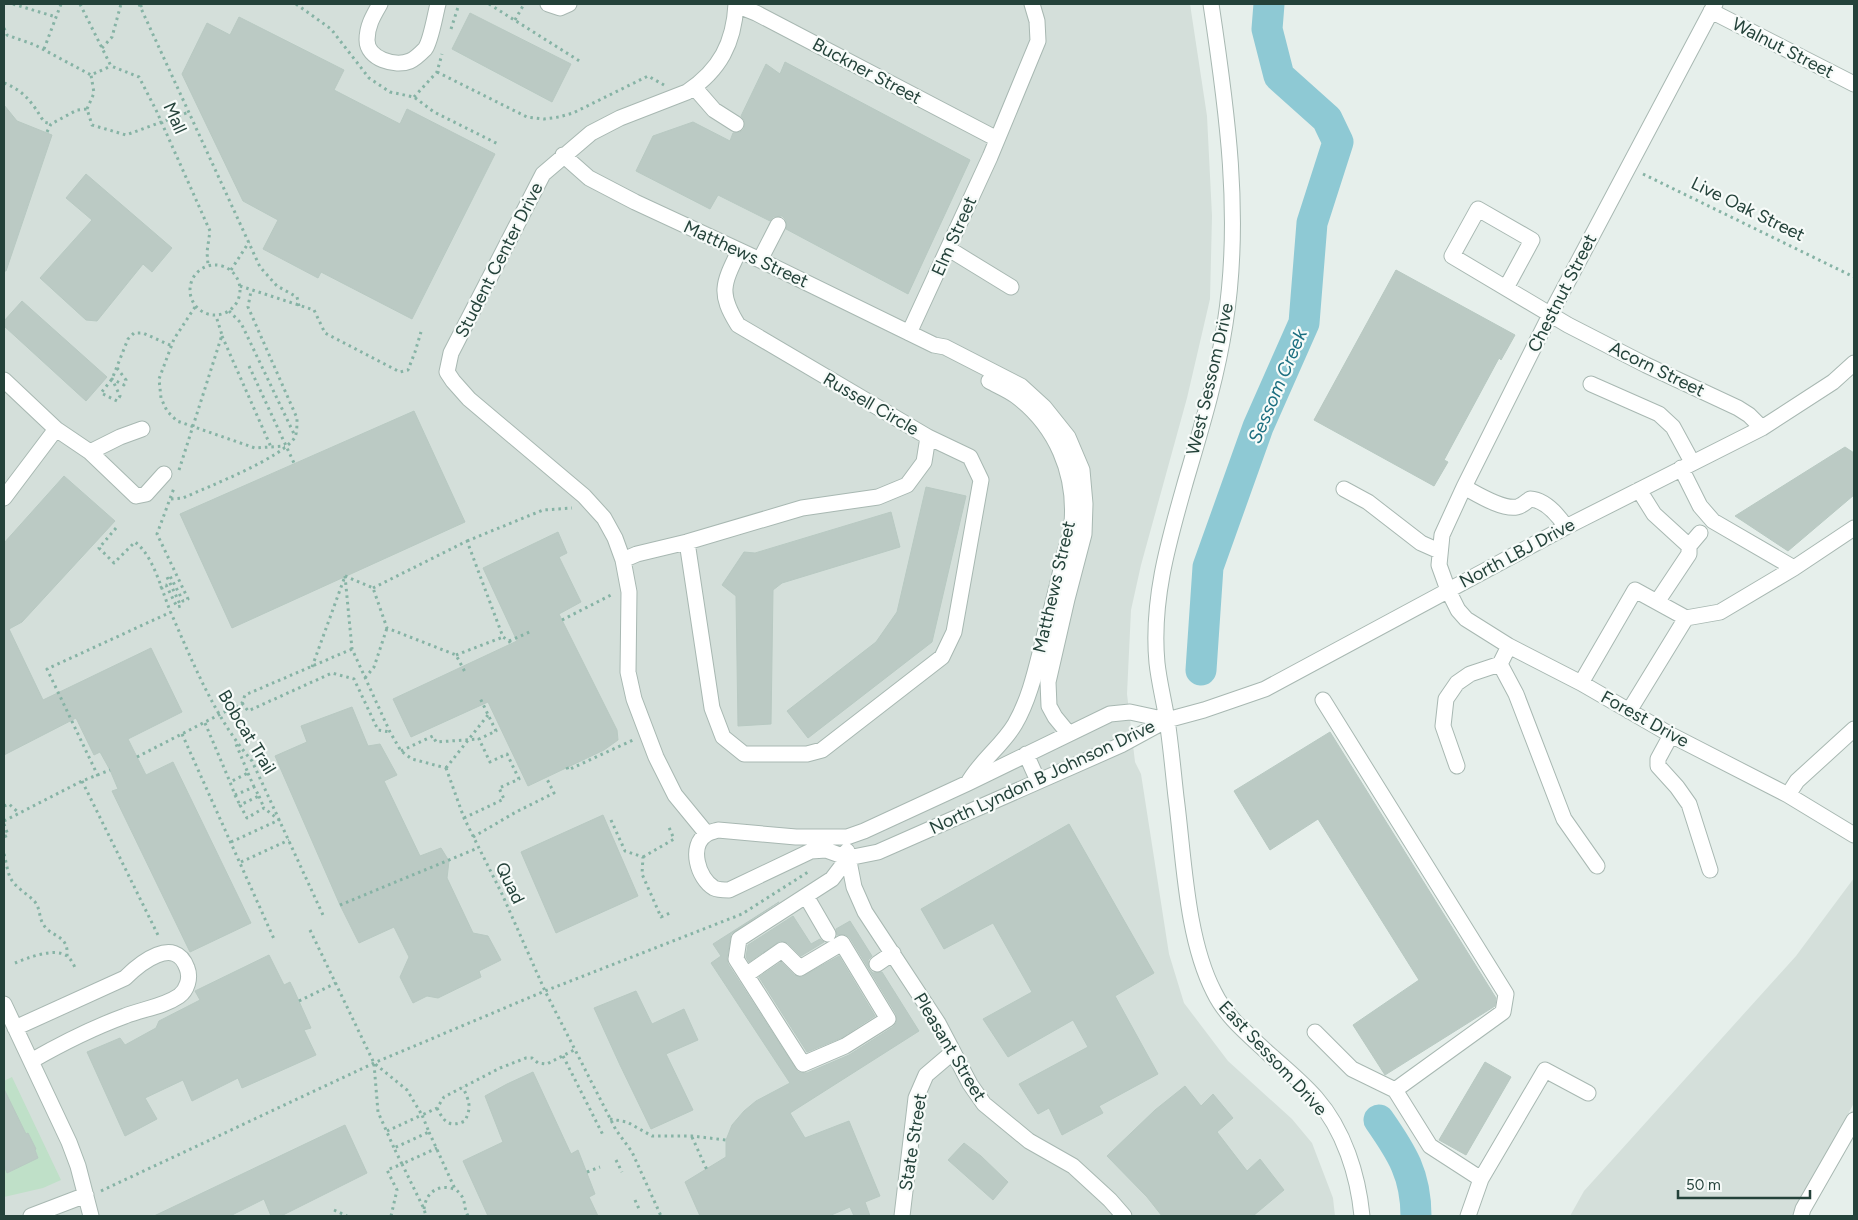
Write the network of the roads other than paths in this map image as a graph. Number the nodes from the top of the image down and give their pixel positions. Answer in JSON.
{"nodes":[{"id":1,"x":380,"y":4,"type":"edge"},
{"id":2,"x":438,"y":4,"type":"edge"},
{"id":3,"x":548,"y":4,"type":"edge"},
{"id":4,"x":569,"y":4,"type":"edge"},
{"id":5,"x":736,"y":4,"type":"edge"},
{"id":6,"x":1032,"y":4,"type":"edge"},
{"id":7,"x":1211,"y":4,"type":"edge"},
{"id":8,"x":1713,"y":8,"type":"edge"},
{"id":9,"x":1854,"y":84,"type":"edge"},
{"id":10,"x":694,"y":87,"type":"junction"},
{"id":11,"x":736,"y":124,"type":"dead end"},
{"id":12,"x":997,"y":139,"type":"junction"},
{"id":13,"x":563,"y":155,"type":"junction"},
{"id":14,"x":778,"y":225,"type":"dead end"},
{"id":15,"x":949,"y":249,"type":"junction"},
{"id":16,"x":739,"y":251,"type":"junction"},
{"id":17,"x":760,"y":260,"type":"junction"},
{"id":18,"x":1011,"y":287,"type":"dead end"},
{"id":19,"x":1506,"y":288,"type":"junction"},
{"id":20,"x":1550,"y":315,"type":"junction"},
{"id":21,"x":910,"y":333,"type":"junction"},
{"id":22,"x":934,"y":345,"type":"junction"},
{"id":23,"x":1854,"y":363,"type":"edge"},
{"id":24,"x":4,"y":380,"type":"edge"},
{"id":25,"x":1591,"y":384,"type":"dead end"},
{"id":26,"x":1762,"y":428,"type":"junction"},
{"id":27,"x":56,"y":429,"type":"junction"},
{"id":28,"x":142,"y":429,"type":"dead end"},
{"id":29,"x":928,"y":437,"type":"junction"},
{"id":30,"x":90,"y":452,"type":"junction"},
{"id":31,"x":1687,"y":465,"type":"junction"},
{"id":32,"x":173,"y":476,"type":"road end"},
{"id":33,"x":1464,"y":487,"type":"junction"},
{"id":34,"x":1344,"y":489,"type":"dead end"},
{"id":35,"x":1639,"y":490,"type":"junction"},
{"id":36,"x":4,"y":498,"type":"edge"},
{"id":37,"x":1566,"y":527,"type":"junction"},
{"id":38,"x":1854,"y":528,"type":"edge"},
{"id":39,"x":1700,"y":533,"type":"dead end"},
{"id":40,"x":687,"y":542,"type":"junction"},
{"id":41,"x":1689,"y":546,"type":"junction"},
{"id":42,"x":1439,"y":552,"type":"junction"},
{"id":43,"x":623,"y":560,"type":"junction"},
{"id":44,"x":1794,"y":568,"type":"junction"},
{"id":45,"x":1448,"y":590,"type":"junction"},
{"id":46,"x":1657,"y":602,"type":"junction"},
{"id":47,"x":1686,"y":618,"type":"junction"},
{"id":48,"x":1510,"y":646,"type":"junction"},
{"id":49,"x":1500,"y":664,"type":"junction"},
{"id":50,"x":1581,"y":683,"type":"junction"},
{"id":51,"x":1323,"y":700,"type":"dead end"},
{"id":52,"x":1629,"y":711,"type":"junction"},
{"id":53,"x":1167,"y":720,"type":"junction"},
{"id":54,"x":1854,"y":729,"type":"edge"},
{"id":55,"x":1069,"y":734,"type":"junction"},
{"id":56,"x":1671,"y":735,"type":"junction"},
{"id":57,"x":1026,"y":754,"type":"junction"},
{"id":58,"x":1457,"y":766,"type":"dead end"},
{"id":59,"x":1038,"y":781,"type":"junction"},
{"id":60,"x":968,"y":783,"type":"junction"},
{"id":61,"x":1788,"y":796,"type":"junction"},
{"id":62,"x":706,"y":834,"type":"junction"},
{"id":63,"x":1854,"y":834,"type":"edge"},
{"id":64,"x":847,"y":837,"type":"junction"},
{"id":65,"x":848,"y":858,"type":"junction"},
{"id":66,"x":1597,"y":866,"type":"dead end"},
{"id":67,"x":1710,"y":870,"type":"dead end"},
{"id":68,"x":806,"y":896,"type":"junction"},
{"id":69,"x":828,"y":934,"type":"dead end"},
{"id":70,"x":893,"y":953,"type":"junction"},
{"id":71,"x":877,"y":964,"type":"dead end"},
{"id":72,"x":746,"y":974,"type":"junction"},
{"id":73,"x":4,"y":1004,"type":"edge"},
{"id":74,"x":15,"y":1028,"type":"junction"},
{"id":75,"x":1315,"y":1032,"type":"dead end"},
{"id":76,"x":953,"y":1052,"type":"junction"},
{"id":77,"x":31,"y":1061,"type":"junction"},
{"id":78,"x":1395,"y":1090,"type":"junction"},
{"id":79,"x":1588,"y":1093,"type":"dead end"},
{"id":80,"x":1854,"y":1120,"type":"edge"},
{"id":81,"x":1481,"y":1179,"type":"junction"},
{"id":82,"x":86,"y":1195,"type":"junction"},
{"id":83,"x":31,"y":1216,"type":"edge"},
{"id":84,"x":91,"y":1216,"type":"edge"},
{"id":85,"x":902,"y":1216,"type":"edge"},
{"id":86,"x":1124,"y":1216,"type":"edge"},
{"id":87,"x":1362,"y":1216,"type":"edge"},
{"id":88,"x":1468,"y":1216,"type":"edge"},
{"id":89,"x":1801,"y":1216,"type":"edge"}],
"edges":[{"from":1,"to":2,"type":"street"},
{"from":3,"to":4,"type":"street"},
{"from":5,"to":10,"type":"street","name":"Student Center Drive"},
{"from":5,"to":12,"type":"street","name":"Buckner Street"},
{"from":6,"to":12,"type":"street","name":"Elm Street"},
{"from":7,"to":53,"type":"street","name":"West Sessom Drive"},
{"from":8,"to":9,"type":"street","name":"Walnut Street"},
{"from":8,"to":20,"type":"street","name":"Chestnut Street"},
{"from":10,"to":11,"type":"street"},
{"from":10,"to":13,"type":"street","name":"Student Center Drive"},
{"from":12,"to":15,"type":"street","name":"Elm Street"},
{"from":13,"to":16,"type":"street","name":"Matthews Street"},
{"from":13,"to":43,"type":"street","name":"Student Center Drive"},
{"from":14,"to":17,"type":"street"},
{"from":15,"to":18,"type":"street"},
{"from":15,"to":21,"type":"street","name":"Elm Street"},
{"from":16,"to":17,"type":"street","name":"Matthews Street"},
{"from":16,"to":29,"type":"street","name":"Russell Circle"},
{"from":17,"to":21,"type":"street","name":"Matthews Street"},
{"from":19,"to":19,"type":"street","name":"Acorn Street"},
{"from":19,"to":20,"type":"street","name":"Acorn Street"},
{"from":20,"to":26,"type":"street","name":"Acorn Street"},
{"from":20,"to":33,"type":"street","name":"Chestnut Street"},
{"from":21,"to":22,"type":"street","name":"Matthews Street"},
{"from":22,"to":55,"type":"street","name":"Matthews Street"},
{"from":22,"to":60,"type":"street","name":"Matthews Street"},
{"from":23,"to":26,"type":"street","name":"North LBJ Drive"},
{"from":24,"to":27,"type":"street"},
{"from":25,"to":31,"type":"street"},
{"from":26,"to":31,"type":"street","name":"North LBJ Drive"},
{"from":27,"to":30,"type":"street"},
{"from":27,"to":36,"type":"street"},
{"from":28,"to":30,"type":"street"},
{"from":29,"to":40,"type":"street","name":"Russell Circle"},
{"from":29,"to":40,"type":"street"},
{"from":30,"to":32,"type":"street"},
{"from":31,"to":35,"type":"street","name":"North LBJ Drive"},
{"from":31,"to":44,"type":"street"},
{"from":33,"to":37,"type":"street"},
{"from":33,"to":42,"type":"street","name":"Chestnut Street"},
{"from":34,"to":42,"type":"street"},
{"from":35,"to":37,"type":"street","name":"North LBJ Drive"},
{"from":35,"to":41,"type":"street"},
{"from":37,"to":45,"type":"street","name":"North LBJ Drive"},
{"from":38,"to":44,"type":"street"},
{"from":39,"to":41,"type":"street"},
{"from":40,"to":43,"type":"street","name":"Russell Circle"},
{"from":41,"to":46,"type":"street"},
{"from":42,"to":45,"type":"street","name":"Chestnut Street"},
{"from":43,"to":62,"type":"street"},
{"from":44,"to":47,"type":"street"},
{"from":45,"to":48,"type":"street","name":"Forest Drive"},
{"from":45,"to":53,"type":"street","name":"North LBJ Drive"},
{"from":46,"to":47,"type":"street"},
{"from":46,"to":50,"type":"street"},
{"from":47,"to":52,"type":"street"},
{"from":48,"to":49,"type":"street"},
{"from":48,"to":50,"type":"street","name":"Forest Drive"},
{"from":49,"to":58,"type":"street"},
{"from":49,"to":66,"type":"street"},
{"from":50,"to":52,"type":"street","name":"Forest Drive"},
{"from":51,"to":78,"type":"street"},
{"from":52,"to":56,"type":"street","name":"Forest Drive"},
{"from":53,"to":55,"type":"street","name":"North Lyndon B Johnson Drive"},
{"from":53,"to":59,"type":"street","name":"North Lyndon B Johnson Drive"},
{"from":53,"to":87,"type":"street","name":"East Sessom Drive"},
{"from":54,"to":61,"type":"street"},
{"from":55,"to":57,"type":"street","name":"North Lyndon B Johnson Drive"},
{"from":56,"to":61,"type":"street","name":"Forest Drive"},
{"from":56,"to":67,"type":"street"},
{"from":57,"to":59,"type":"street"},
{"from":57,"to":60,"type":"street","name":"North Lyndon B Johnson Drive"},
{"from":59,"to":65,"type":"street","name":"North Lyndon B Johnson Drive"},
{"from":60,"to":64,"type":"street","name":"North Lyndon B Johnson Drive"},
{"from":61,"to":63,"type":"street","name":"Forest Drive"},
{"from":62,"to":64,"type":"street","name":"North Lyndon B Johnson Drive"},
{"from":62,"to":65,"type":"street","name":"North Lyndon B Johnson Drive"},
{"from":64,"to":65,"type":"street","name":"Pleasant Street"},
{"from":65,"to":68,"type":"street"},
{"from":65,"to":70,"type":"street","name":"Pleasant Street"},
{"from":68,"to":69,"type":"street"},
{"from":68,"to":72,"type":"street"},
{"from":70,"to":71,"type":"street"},
{"from":70,"to":76,"type":"street","name":"Pleasant Street"},
{"from":72,"to":72,"type":"street"},
{"from":73,"to":74,"type":"street"},
{"from":74,"to":77,"type":"street"},
{"from":74,"to":77,"type":"street"},
{"from":75,"to":78,"type":"street"},
{"from":76,"to":85,"type":"street","name":"State Street"},
{"from":76,"to":86,"type":"street","name":"Pleasant Street"},
{"from":77,"to":82,"type":"street"},
{"from":78,"to":81,"type":"street"},
{"from":79,"to":81,"type":"street"},
{"from":80,"to":89,"type":"street"},
{"from":81,"to":88,"type":"street"},
{"from":82,"to":83,"type":"street"},
{"from":82,"to":84,"type":"street"}]}
